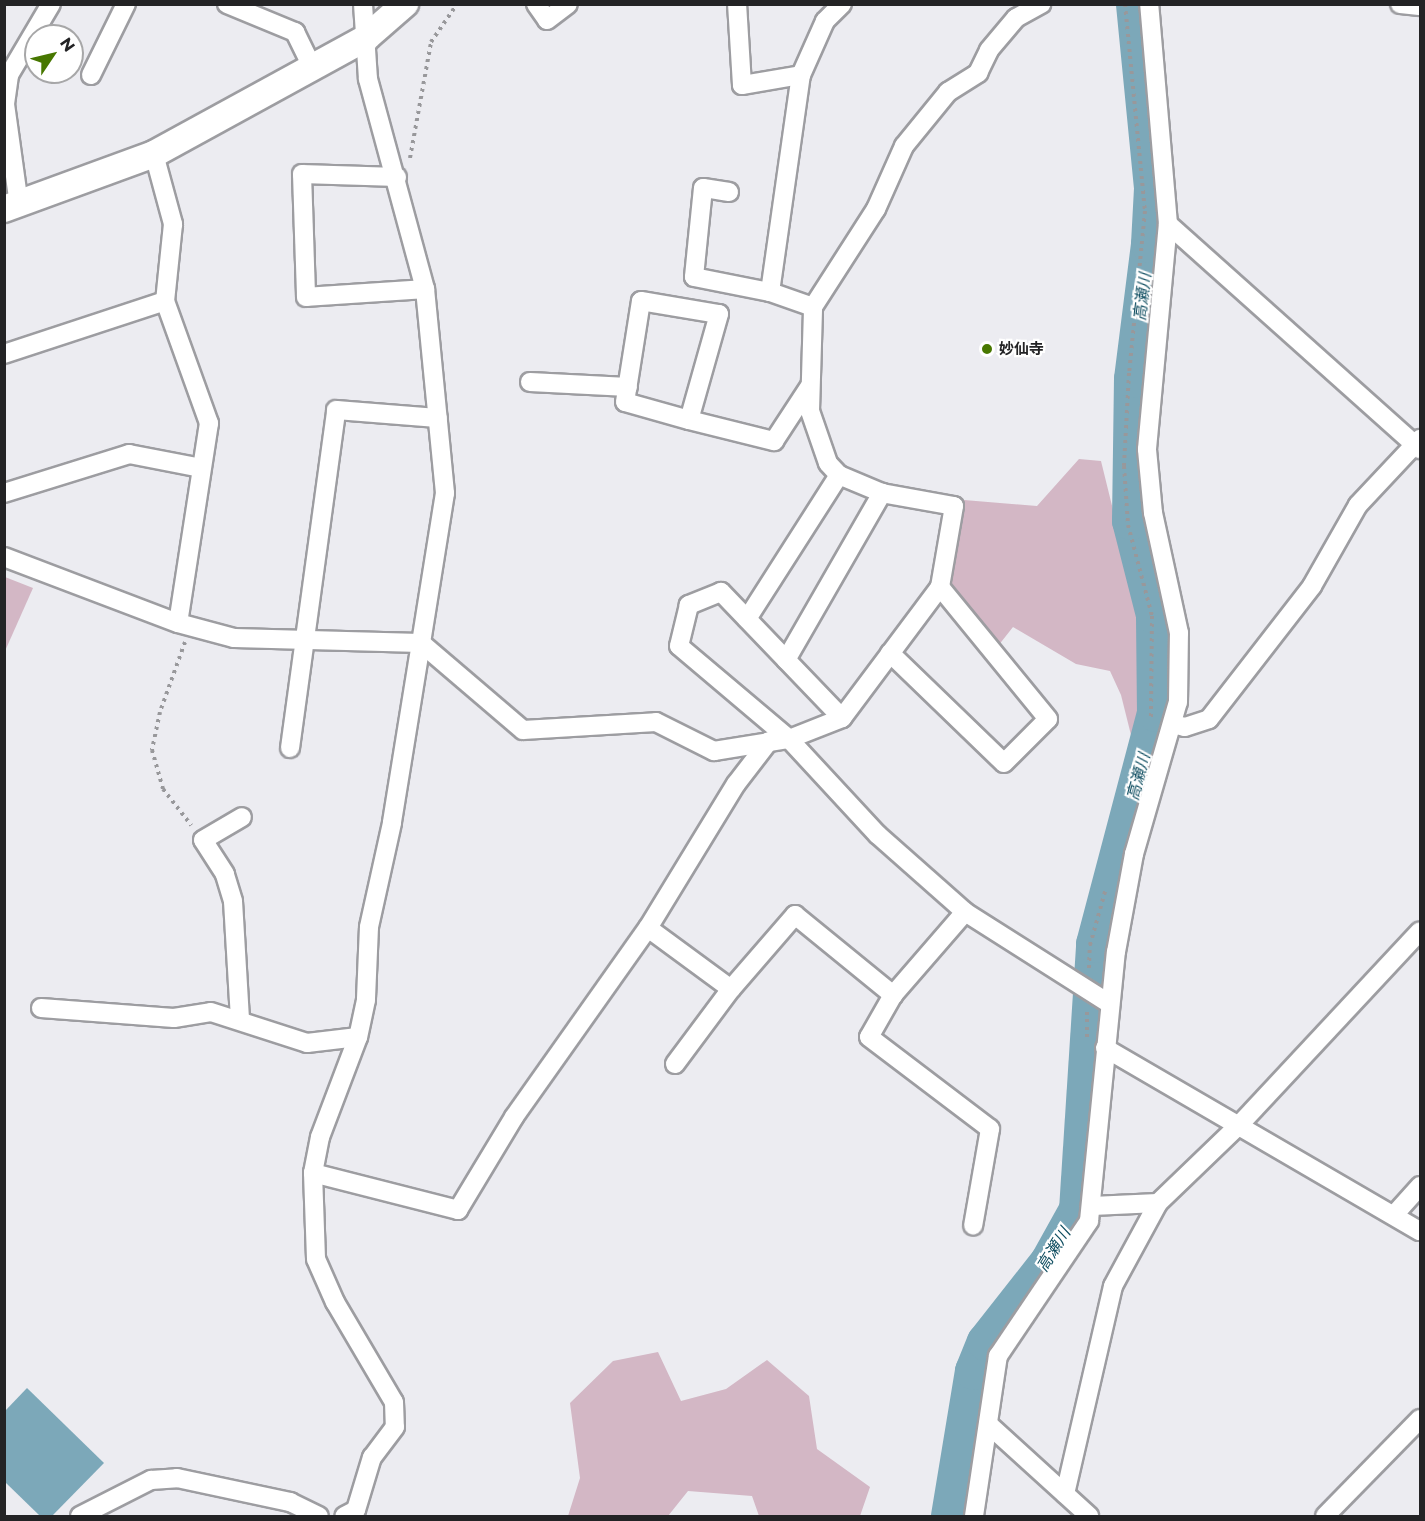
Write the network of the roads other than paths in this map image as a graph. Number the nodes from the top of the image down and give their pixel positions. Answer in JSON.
{"nodes":[{"id":1,"x":51,"y":4,"type":"edge"},
{"id":2,"x":126,"y":4,"type":"edge"},
{"id":3,"x":227,"y":4,"type":"edge"},
{"id":4,"x":363,"y":4,"type":"edge"},
{"id":5,"x":405,"y":4,"type":"edge"},
{"id":6,"x":536,"y":4,"type":"edge"},
{"id":7,"x":568,"y":4,"type":"edge"},
{"id":8,"x":737,"y":4,"type":"edge"},
{"id":9,"x":842,"y":4,"type":"edge"},
{"id":10,"x":1041,"y":4,"type":"edge"},
{"id":11,"x":1149,"y":4,"type":"edge"},
{"id":12,"x":1400,"y":4,"type":"edge"},
{"id":13,"x":1420,"y":6,"type":"edge"},
{"id":14,"x":366,"y":38,"type":"junction"},
{"id":15,"x":312,"y":68,"type":"junction"},
{"id":16,"x":91,"y":75,"type":"dead end"},
{"id":17,"x":801,"y":75,"type":"junction"},
{"id":18,"x":7,"y":76,"type":"edge"},
{"id":19,"x":154,"y":154,"type":"junction"},
{"id":20,"x":397,"y":177,"type":"junction"},
{"id":21,"x":729,"y":192,"type":"dead end"},
{"id":22,"x":12,"y":207,"type":"edge"},
{"id":23,"x":1168,"y":224,"type":"junction"},
{"id":24,"x":425,"y":289,"type":"junction"},
{"id":25,"x":770,"y":292,"type":"junction"},
{"id":26,"x":165,"y":301,"type":"junction"},
{"id":27,"x":813,"y":307,"type":"junction"},
{"id":28,"x":4,"y":354,"type":"edge"},
{"id":29,"x":530,"y":382,"type":"dead end"},
{"id":30,"x":810,"y":386,"type":"junction"},
{"id":31,"x":628,"y":387,"type":"junction"},
{"id":32,"x":438,"y":418,"type":"junction"},
{"id":33,"x":689,"y":420,"type":"junction"},
{"id":34,"x":1419,"y":444,"type":"edge"},
{"id":35,"x":201,"y":468,"type":"junction"},
{"id":36,"x":839,"y":475,"type":"junction"},
{"id":37,"x":4,"y":493,"type":"edge"},
{"id":38,"x":882,"y":493,"type":"junction"},
{"id":39,"x":4,"y":557,"type":"edge"},
{"id":40,"x":940,"y":587,"type":"junction"},
{"id":41,"x":747,"y":620,"type":"junction"},
{"id":42,"x":184,"y":625,"type":"junction"},
{"id":43,"x":306,"y":641,"type":"junction"},
{"id":44,"x":421,"y":643,"type":"junction"},
{"id":45,"x":890,"y":653,"type":"junction"},
{"id":46,"x":786,"y":660,"type":"junction"},
{"id":47,"x":842,"y":718,"type":"junction"},
{"id":48,"x":1173,"y":724,"type":"junction"},
{"id":49,"x":789,"y":739,"type":"junction"},
{"id":50,"x":769,"y":741,"type":"junction"},
{"id":51,"x":290,"y":748,"type":"dead end"},
{"id":52,"x":242,"y":817,"type":"dead end"},
{"id":53,"x":965,"y":912,"type":"junction"},
{"id":54,"x":648,"y":928,"type":"junction"},
{"id":55,"x":1420,"y":931,"type":"edge"},
{"id":56,"x":731,"y":989,"type":"junction"},
{"id":57,"x":894,"y":994,"type":"junction"},
{"id":58,"x":1110,"y":1004,"type":"junction"},
{"id":59,"x":40,"y":1008,"type":"dead end"},
{"id":60,"x":240,"y":1019,"type":"junction"},
{"id":61,"x":358,"y":1037,"type":"junction"},
{"id":62,"x":1105,"y":1048,"type":"junction"},
{"id":63,"x":675,"y":1064,"type":"dead end"},
{"id":64,"x":1241,"y":1123,"type":"junction"},
{"id":65,"x":313,"y":1173,"type":"junction"},
{"id":66,"x":1420,"y":1186,"type":"edge"},
{"id":67,"x":1158,"y":1203,"type":"junction"},
{"id":68,"x":1092,"y":1206,"type":"junction"},
{"id":69,"x":1394,"y":1215,"type":"junction"},
{"id":70,"x":973,"y":1226,"type":"dead end"},
{"id":71,"x":1420,"y":1231,"type":"edge"},
{"id":72,"x":1420,"y":1419,"type":"edge"},
{"id":73,"x":988,"y":1424,"type":"junction"},
{"id":74,"x":1065,"y":1494,"type":"junction"},
{"id":75,"x":1334,"y":1514,"type":"edge"},
{"id":76,"x":80,"y":1516,"type":"edge"},
{"id":77,"x":319,"y":1516,"type":"edge"},
{"id":78,"x":344,"y":1516,"type":"edge"},
{"id":79,"x":974,"y":1516,"type":"edge"},
{"id":80,"x":1089,"y":1516,"type":"edge"}],
"edges":[{"from":1,"to":18,"type":"street"},
{"from":2,"to":16,"type":"street"},
{"from":3,"to":15,"type":"street"},
{"from":4,"to":14,"type":"street"},
{"from":5,"to":14,"type":"street"},
{"from":6,"to":7,"type":"street"},
{"from":8,"to":17,"type":"street"},
{"from":9,"to":17,"type":"street"},
{"from":10,"to":27,"type":"street"},
{"from":11,"to":23,"type":"street"},
{"from":12,"to":13,"type":"street"},
{"from":14,"to":15,"type":"street"},
{"from":14,"to":20,"type":"street"},
{"from":15,"to":19,"type":"street"},
{"from":17,"to":25,"type":"street"},
{"from":18,"to":22,"type":"street"},
{"from":19,"to":22,"type":"street"},
{"from":19,"to":26,"type":"street"},
{"from":20,"to":24,"type":"street"},
{"from":20,"to":24,"type":"street"},
{"from":21,"to":25,"type":"street"},
{"from":23,"to":34,"type":"street"},
{"from":23,"to":48,"type":"street"},
{"from":24,"to":32,"type":"street"},
{"from":25,"to":27,"type":"street"},
{"from":26,"to":28,"type":"street"},
{"from":26,"to":35,"type":"street"},
{"from":27,"to":30,"type":"street"},
{"from":29,"to":31,"type":"street"},
{"from":30,"to":33,"type":"street"},
{"from":30,"to":36,"type":"street"},
{"from":31,"to":33,"type":"street"},
{"from":31,"to":33,"type":"street"},
{"from":32,"to":43,"type":"street"},
{"from":32,"to":44,"type":"street"},
{"from":34,"to":48,"type":"street"},
{"from":35,"to":37,"type":"street"},
{"from":35,"to":42,"type":"street"},
{"from":36,"to":38,"type":"street"},
{"from":36,"to":41,"type":"street"},
{"from":38,"to":40,"type":"street"},
{"from":38,"to":46,"type":"street"},
{"from":39,"to":42,"type":"street"},
{"from":40,"to":45,"type":"street"},
{"from":40,"to":45,"type":"street"},
{"from":41,"to":46,"type":"street"},
{"from":41,"to":49,"type":"street"},
{"from":42,"to":43,"type":"street"},
{"from":43,"to":44,"type":"street"},
{"from":43,"to":51,"type":"street"},
{"from":44,"to":50,"type":"street"},
{"from":44,"to":61,"type":"street"},
{"from":45,"to":47,"type":"street"},
{"from":46,"to":47,"type":"street"},
{"from":47,"to":49,"type":"street"},
{"from":48,"to":58,"type":"street"},
{"from":49,"to":50,"type":"street"},
{"from":49,"to":53,"type":"street"},
{"from":50,"to":54,"type":"street"},
{"from":52,"to":60,"type":"street"},
{"from":53,"to":57,"type":"street"},
{"from":53,"to":58,"type":"street"},
{"from":54,"to":56,"type":"street"},
{"from":54,"to":65,"type":"street"},
{"from":55,"to":64,"type":"street"},
{"from":56,"to":57,"type":"street"},
{"from":56,"to":63,"type":"street"},
{"from":57,"to":70,"type":"street"},
{"from":58,"to":62,"type":"street"},
{"from":59,"to":60,"type":"street"},
{"from":60,"to":61,"type":"street"},
{"from":61,"to":65,"type":"street"},
{"from":62,"to":64,"type":"street"},
{"from":62,"to":68,"type":"street"},
{"from":64,"to":67,"type":"street"},
{"from":64,"to":69,"type":"street"},
{"from":65,"to":78,"type":"street"},
{"from":66,"to":69,"type":"street"},
{"from":67,"to":68,"type":"street"},
{"from":67,"to":74,"type":"street"},
{"from":68,"to":73,"type":"street"},
{"from":69,"to":71,"type":"street"},
{"from":72,"to":75,"type":"street"},
{"from":73,"to":74,"type":"street"},
{"from":73,"to":79,"type":"street"},
{"from":74,"to":80,"type":"street"},
{"from":76,"to":77,"type":"street"}]}
